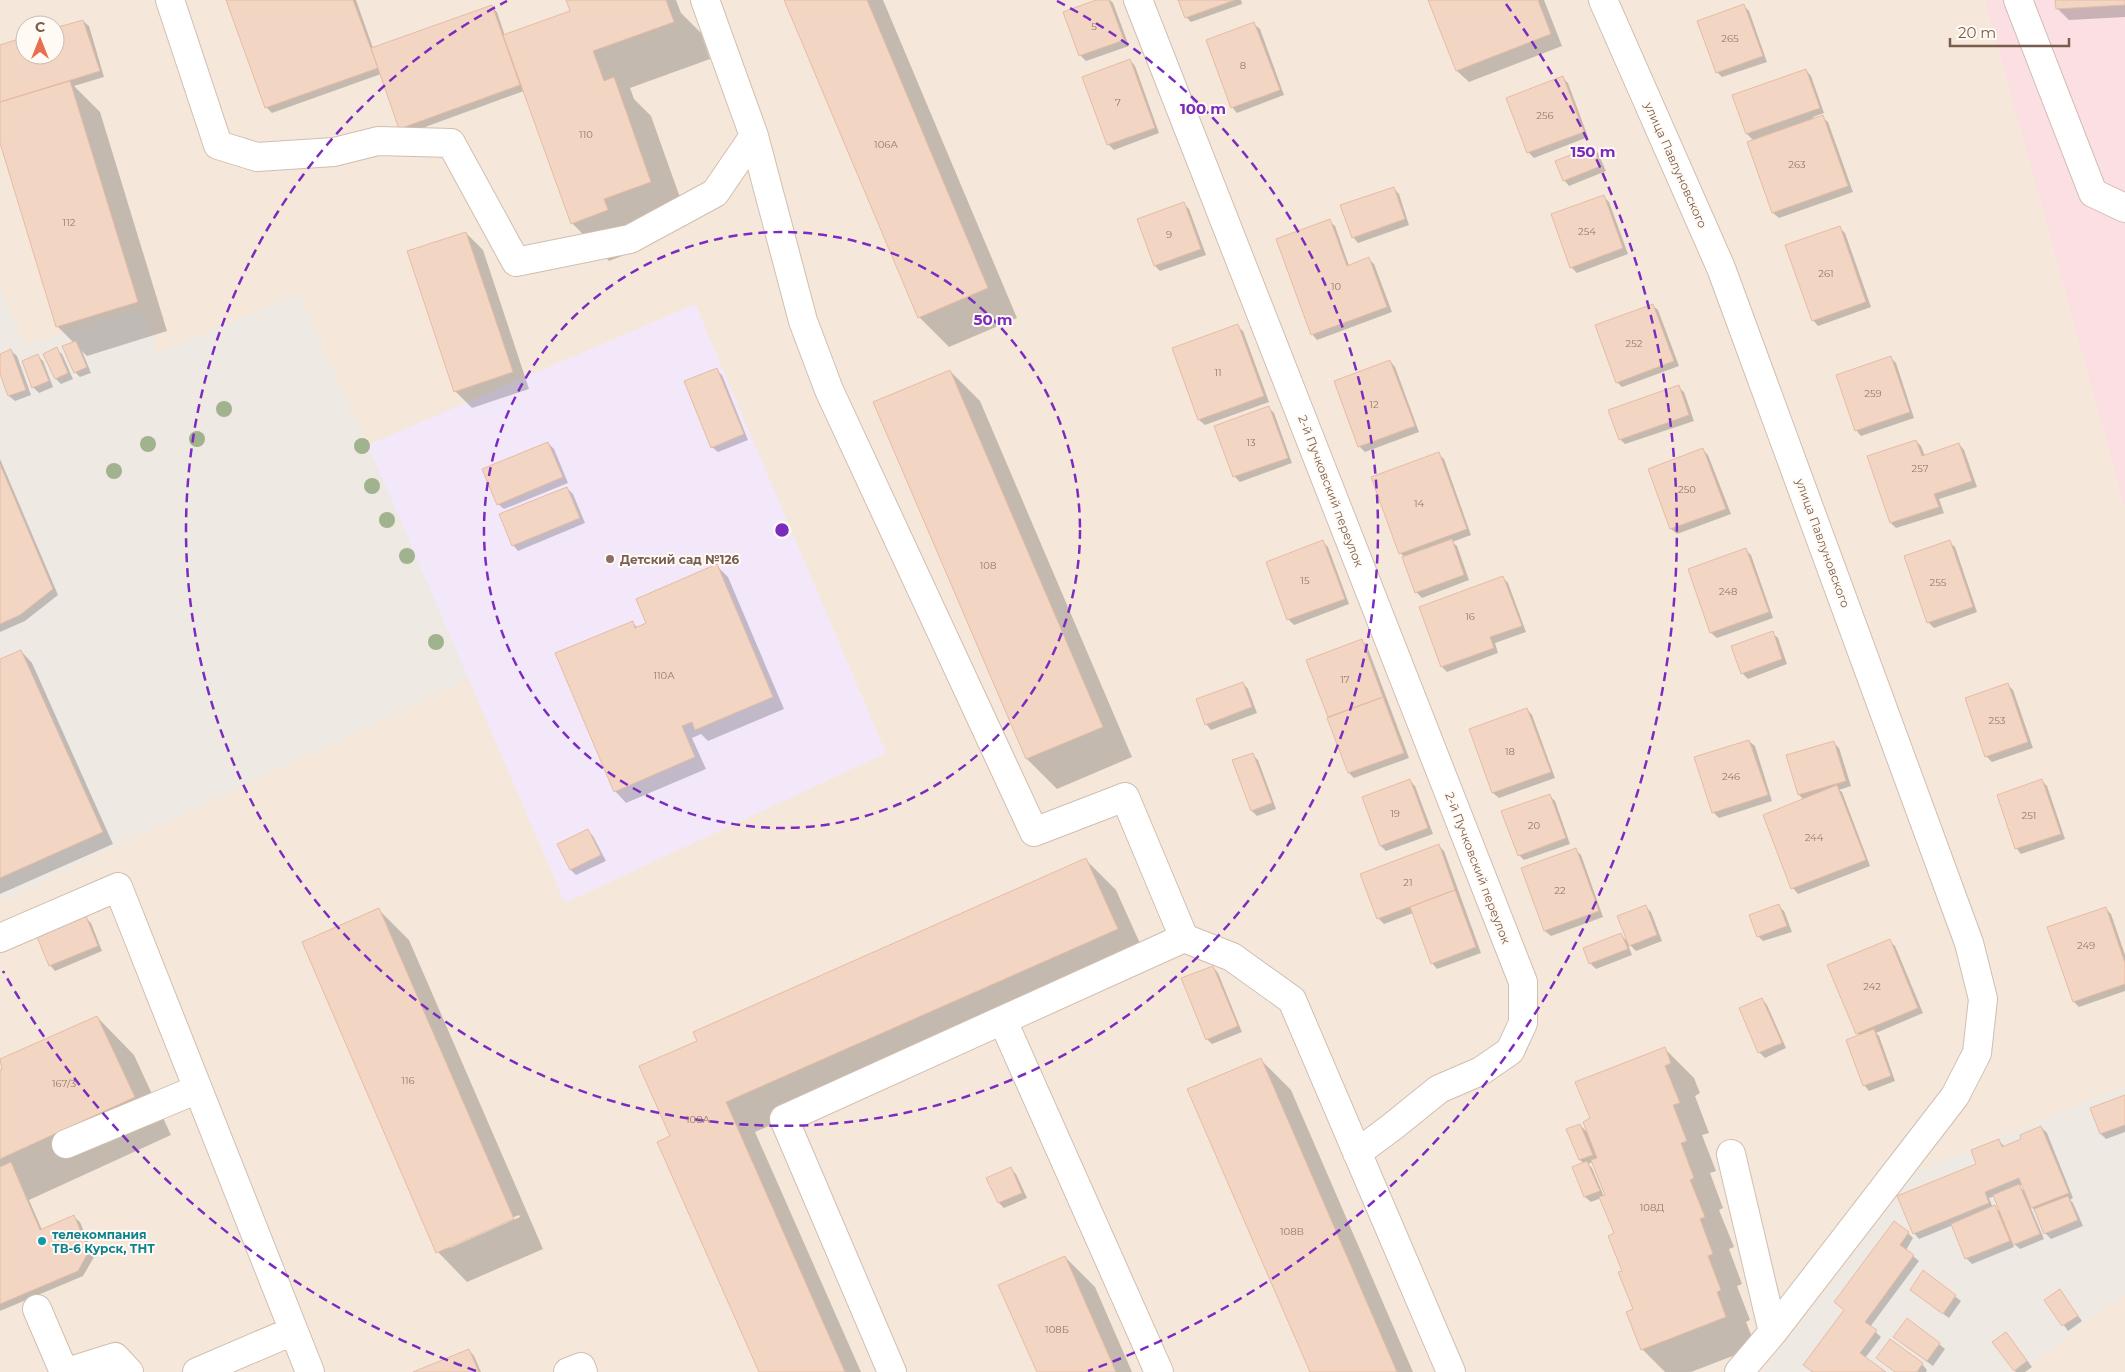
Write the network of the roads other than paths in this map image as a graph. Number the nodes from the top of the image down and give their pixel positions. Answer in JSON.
{"nodes":[{"id":1,"x":170,"y":0,"type":"edge"},
{"id":2,"x":705,"y":0,"type":"edge"},
{"id":3,"x":1138,"y":0,"type":"edge"},
{"id":4,"x":1603,"y":0,"type":"edge"},
{"id":5,"x":2018,"y":0,"type":"edge"},
{"id":6,"x":754,"y":136,"type":"junction"},
{"id":7,"x":2125,"y":208,"type":"edge"},
{"id":8,"x":0,"y":938,"type":"edge"},
{"id":9,"x":1184,"y":938,"type":"junction"},
{"id":10,"x":1003,"y":1021,"type":"junction"},
{"id":11,"x":198,"y":1089,"type":"junction"},
{"id":12,"x":66,"y":1144,"type":"dead end"},
{"id":13,"x":1357,"y":1153,"type":"junction"},
{"id":14,"x":1731,"y":1154,"type":"dead end"},
{"id":15,"x":37,"y":1309,"type":"dead end"},
{"id":16,"x":293,"y":1331,"type":"junction"},
{"id":17,"x":1773,"y":1332,"type":"junction"},
{"id":18,"x":66,"y":1372,"type":"edge"},
{"id":19,"x":129,"y":1372,"type":"edge"},
{"id":20,"x":197,"y":1372,"type":"edge"},
{"id":21,"x":310,"y":1372,"type":"edge"},
{"id":22,"x":568,"y":1372,"type":"edge"},
{"id":23,"x":583,"y":1372,"type":"edge"},
{"id":24,"x":892,"y":1372,"type":"edge"},
{"id":25,"x":1159,"y":1372,"type":"edge"},
{"id":26,"x":1451,"y":1372,"type":"edge"},
{"id":27,"x":1739,"y":1372,"type":"edge"}],
"edges":[{"from":1,"to":6,"type":"street"},
{"from":2,"to":6,"type":"street"},
{"from":3,"to":13,"type":"street","name":"2-й Пучковский переулок"},
{"from":4,"to":17,"type":"street","name":"улица Павлуновского"},
{"from":5,"to":7,"type":"street"},
{"from":6,"to":9,"type":"street"},
{"from":8,"to":11,"type":"street"},
{"from":9,"to":10,"type":"street"},
{"from":9,"to":13,"type":"street"},
{"from":10,"to":24,"type":"street"},
{"from":10,"to":25,"type":"street"},
{"from":11,"to":12,"type":"street"},
{"from":11,"to":16,"type":"street"},
{"from":13,"to":26,"type":"street"},
{"from":14,"to":17,"type":"street"},
{"from":15,"to":18,"type":"street"},
{"from":16,"to":20,"type":"street"},
{"from":16,"to":21,"type":"street"},
{"from":17,"to":27,"type":"street","name":"улица Павлуновского"},
{"from":18,"to":19,"type":"street"},
{"from":22,"to":23,"type":"street"}]}
